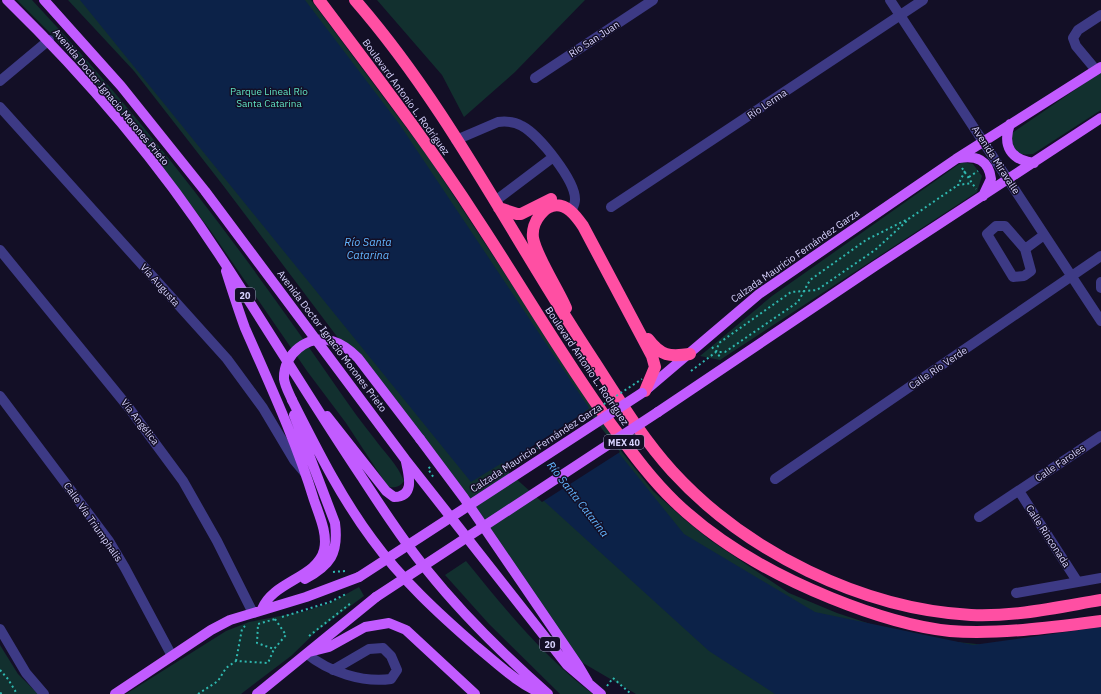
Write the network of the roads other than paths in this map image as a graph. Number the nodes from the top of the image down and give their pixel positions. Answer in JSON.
{"nodes":[{"id":1,"x":7,"y":0,"type":"edge"},
{"id":2,"x":44,"y":0,"type":"edge"},
{"id":3,"x":319,"y":0,"type":"edge"},
{"id":4,"x":355,"y":0,"type":"edge"},
{"id":5,"x":653,"y":0,"type":"edge"},
{"id":6,"x":890,"y":0,"type":"edge"},
{"id":7,"x":923,"y":0,"type":"edge"},
{"id":8,"x":900,"y":15,"type":"junction"},
{"id":9,"x":1101,"y":15,"type":"edge"},
{"id":10,"x":49,"y":40,"type":"junction"},
{"id":11,"x":1099,"y":68,"type":"edge"},
{"id":12,"x":535,"y":78,"type":"dead end"},
{"id":13,"x":0,"y":81,"type":"edge"},
{"id":14,"x":0,"y":107,"type":"edge"},
{"id":15,"x":1101,"y":118,"type":"edge"},
{"id":16,"x":1010,"y":124,"type":"junction"},
{"id":17,"x":456,"y":140,"type":"junction"},
{"id":18,"x":983,"y":142,"type":"junction"},
{"id":19,"x":552,"y":158,"type":"junction"},
{"id":20,"x":958,"y":160,"type":"junction"},
{"id":21,"x":1034,"y":163,"type":"junction"},
{"id":22,"x":1008,"y":180,"type":"junction"},
{"id":23,"x":980,"y":194,"type":"junction"},
{"id":24,"x":497,"y":204,"type":"junction"},
{"id":25,"x":610,"y":207,"type":"dead end"},
{"id":26,"x":573,"y":208,"type":"junction"},
{"id":27,"x":1044,"y":235,"type":"junction"},
{"id":28,"x":1025,"y":249,"type":"junction"},
{"id":29,"x":0,"y":250,"type":"edge"},
{"id":30,"x":1101,"y":256,"type":"edge"},
{"id":31,"x":222,"y":257,"type":"junction"},
{"id":32,"x":1071,"y":276,"type":"junction"},
{"id":33,"x":1101,"y":282,"type":"edge"},
{"id":34,"x":1101,"y":288,"type":"edge"},
{"id":35,"x":1101,"y":321,"type":"edge"},
{"id":36,"x":574,"y":332,"type":"junction"},
{"id":37,"x":690,"y":354,"type":"junction"},
{"id":38,"x":644,"y":392,"type":"junction"},
{"id":39,"x":0,"y":396,"type":"edge"},
{"id":40,"x":308,"y":396,"type":"junction"},
{"id":41,"x":292,"y":400,"type":"junction"},
{"id":42,"x":3,"y":406,"type":"edge"},
{"id":43,"x":1101,"y":436,"type":"edge"},
{"id":44,"x":405,"y":459,"type":"junction"},
{"id":45,"x":306,"y":474,"type":"junction"},
{"id":46,"x":775,"y":480,"type":"dead end"},
{"id":47,"x":1019,"y":491,"type":"junction"},
{"id":48,"x":979,"y":517,"type":"dead end"},
{"id":49,"x":1101,"y":578,"type":"edge"},
{"id":50,"x":1077,"y":581,"type":"junction"},
{"id":51,"x":284,"y":586,"type":"junction"},
{"id":52,"x":1016,"y":593,"type":"dead end"},
{"id":53,"x":1101,"y":600,"type":"edge"},
{"id":54,"x":258,"y":611,"type":"junction"},
{"id":55,"x":1101,"y":621,"type":"edge"},
{"id":56,"x":0,"y":629,"type":"edge"},
{"id":57,"x":308,"y":653,"type":"junction"},
{"id":58,"x":172,"y":656,"type":"junction"},
{"id":59,"x":333,"y":670,"type":"junction"},
{"id":60,"x":590,"y":687,"type":"junction"},
{"id":61,"x":44,"y":694,"type":"edge"},
{"id":62,"x":115,"y":694,"type":"edge"},
{"id":63,"x":257,"y":694,"type":"edge"},
{"id":64,"x":475,"y":694,"type":"edge"},
{"id":65,"x":543,"y":694,"type":"edge"},
{"id":66,"x":548,"y":694,"type":"edge"},
{"id":67,"x":601,"y":694,"type":"edge"}],
"edges":[{"from":1,"to":10,"type":"main road","name":"Avenida Doctor Ignacio Morones Prieto","number":"20"},
{"from":2,"to":44,"type":"main road","name":"Avenida Doctor Ignacio Morones Prieto","number":"20"},
{"from":3,"to":55,"type":"highway","name":"Boulevard Antonio L. Rodríguez","number":"MEX 40"},
{"from":4,"to":17,"type":"highway","name":"Boulevard Antonio L. Rodríguez","number":"MEX 40"},
{"from":5,"to":12,"type":"street","name":"Río San Juan"},
{"from":6,"to":8,"type":"street","name":"Avenida Miravalle"},
{"from":7,"to":8,"type":"street","name":"Río Lerma"},
{"from":8,"to":18,"type":"street","name":"Avenida Miravalle"},
{"from":8,"to":25,"type":"street","name":"Río Lerma"},
{"from":9,"to":11,"type":"street"},
{"from":10,"to":13,"type":"street"},
{"from":10,"to":31,"type":"main road","name":"Avenida Doctor Ignacio Morones Prieto","number":"20"},
{"from":11,"to":16,"type":"main road","name":"Calzada Mauricio Fernández Garza"},
{"from":14,"to":45,"type":"street","name":"Vía Augusta"},
{"from":15,"to":21,"type":"main road"},
{"from":16,"to":18,"type":"main road","name":"Calzada Mauricio Fernández Garza"},
{"from":16,"to":21,"type":"main road"},
{"from":17,"to":19,"type":"street"},
{"from":17,"to":24,"type":"highway","name":"Boulevard Antonio L. Rodríguez","number":"MEX 40"},
{"from":18,"to":20,"type":"main road","name":"Calzada Mauricio Fernández Garza"},
{"from":18,"to":22,"type":"street","name":"Avenida Miravalle"},
{"from":19,"to":24,"type":"street"},
{"from":19,"to":26,"type":"street"},
{"from":20,"to":23,"type":"main road"},
{"from":20,"to":37,"type":"main road","name":"Calzada Mauricio Fernández Garza"},
{"from":21,"to":22,"type":"main road"},
{"from":22,"to":23,"type":"main road"},
{"from":22,"to":27,"type":"street","name":"Avenida Miravalle"},
{"from":23,"to":57,"type":"main road","bridge":true},
{"from":24,"to":26,"type":"highway"},
{"from":24,"to":36,"type":"highway","name":"Boulevard Antonio L. Rodríguez","number":"MEX 40"},
{"from":26,"to":36,"type":"highway"},
{"from":26,"to":37,"type":"highway"},
{"from":26,"to":38,"type":"highway"},
{"from":27,"to":28,"type":"street"},
{"from":27,"to":32,"type":"street","name":"Avenida Miravalle"},
{"from":28,"to":28,"type":"street"},
{"from":29,"to":54,"type":"street","name":"Vía Angélica"},
{"from":30,"to":32,"type":"street","name":"Calle Río Verde"},
{"from":31,"to":40,"type":"main road","name":"Avenida Doctor Ignacio Morones Prieto","number":"20"},
{"from":31,"to":45,"type":"main road"},
{"from":32,"to":35,"type":"street","name":"Avenida Miravalle"},
{"from":32,"to":46,"type":"street","name":"Calle Río Verde"},
{"from":33,"to":34,"type":"street"},
{"from":36,"to":53,"type":"highway","name":"Boulevard Antonio L. Rodríguez","number":"MEX 40"},
{"from":37,"to":38,"type":"main road","name":"Calzada Mauricio Fernández Garza"},
{"from":38,"to":54,"type":"main road","name":"Calzada Mauricio Fernández Garza","bridge":true},
{"from":39,"to":42,"type":"street","name":"Calle Vía Triumphalis"},
{"from":40,"to":44,"type":"main road"},
{"from":40,"to":66,"type":"main road","name":"Avenida Doctor Ignacio Morones Prieto","number":"20"},
{"from":41,"to":51,"type":"main road"},
{"from":41,"to":60,"type":"main road","bridge":true},
{"from":41,"to":65,"type":"main road"},
{"from":42,"to":58,"type":"street","name":"Calle Vía Triumphalis"},
{"from":43,"to":47,"type":"street","name":"Calle Faroles"},
{"from":44,"to":60,"type":"main road","name":"Avenida Doctor Ignacio Morones Prieto","number":"20"},
{"from":45,"to":51,"type":"main road"},
{"from":47,"to":48,"type":"street","name":"Calle Faroles"},
{"from":47,"to":50,"type":"street","name":"Calle Rinconada"},
{"from":49,"to":50,"type":"street"},
{"from":50,"to":52,"type":"street"},
{"from":51,"to":54,"type":"main road"},
{"from":54,"to":58,"type":"main road","name":"Calzada Mauricio Fernández Garza"},
{"from":56,"to":61,"type":"street"},
{"from":57,"to":59,"type":"street"},
{"from":57,"to":63,"type":"main road"},
{"from":57,"to":64,"type":"main road"},
{"from":58,"to":62,"type":"main road","name":"Calzada Mauricio Fernández Garza"},
{"from":59,"to":59,"type":"street"},
{"from":60,"to":67,"type":"main road","name":"Avenida Doctor Ignacio Morones Prieto","number":"20"}]}
